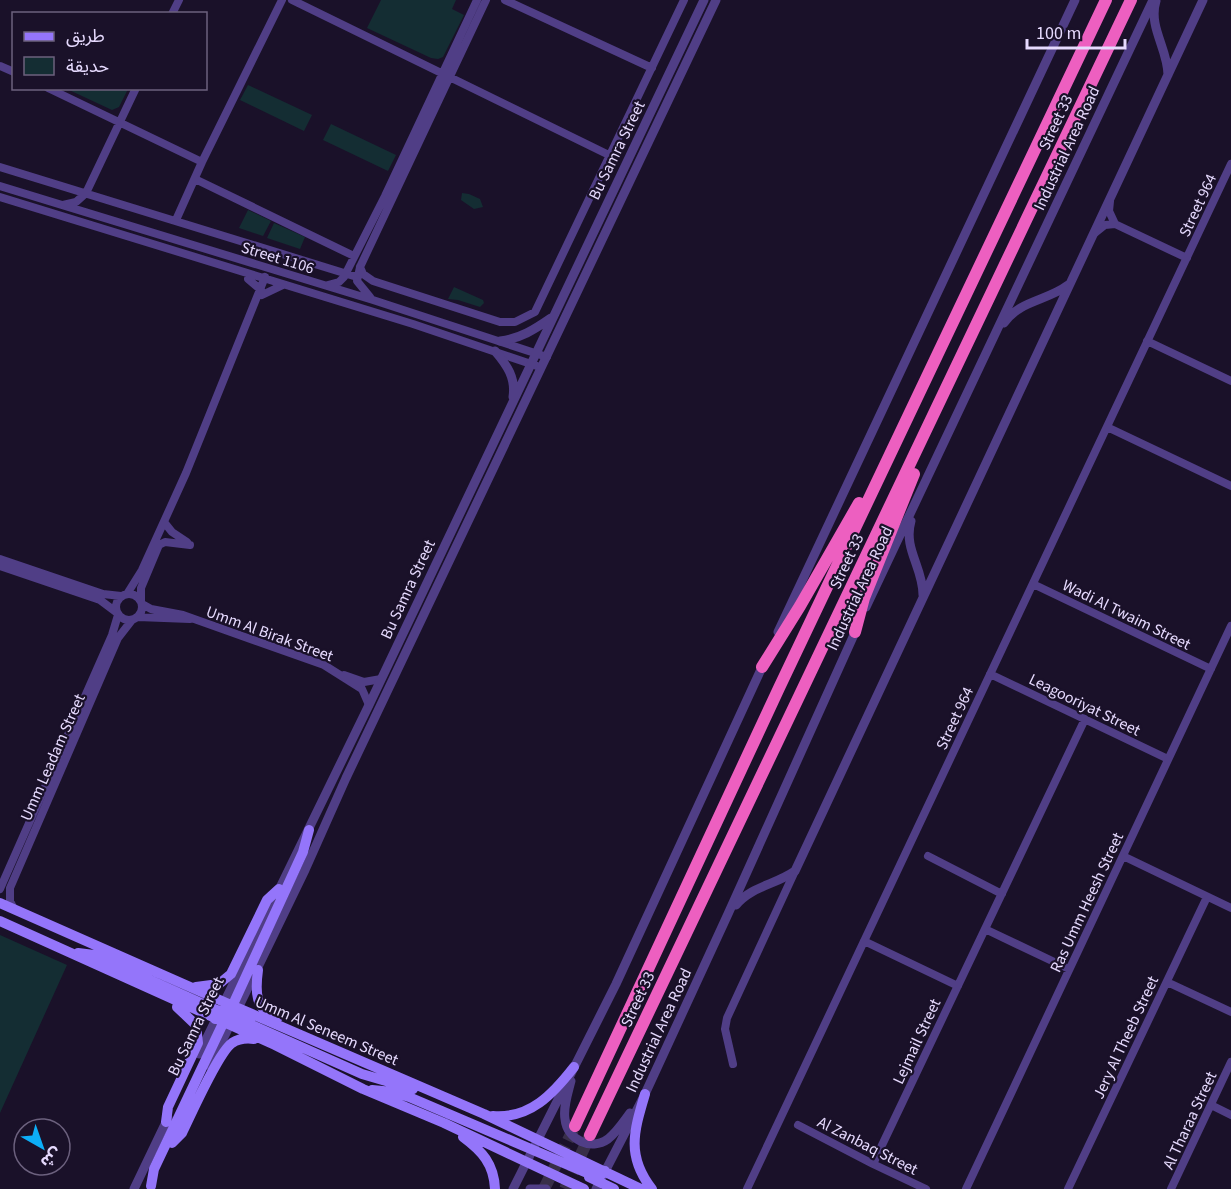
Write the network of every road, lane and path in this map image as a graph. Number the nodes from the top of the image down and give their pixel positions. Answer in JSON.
{"nodes":[{"id":1,"x":282,"y":0,"type":"edge"},
{"id":2,"x":292,"y":0,"type":"edge"},
{"id":3,"x":477,"y":0,"type":"edge"},
{"id":4,"x":486,"y":0,"type":"edge"},
{"id":5,"x":506,"y":0,"type":"edge"},
{"id":6,"x":684,"y":0,"type":"edge"},
{"id":7,"x":697,"y":0,"type":"edge"},
{"id":8,"x":704,"y":0,"type":"edge"},
{"id":9,"x":716,"y":0,"type":"edge"},
{"id":10,"x":1075,"y":0,"type":"edge"},
{"id":11,"x":1106,"y":0,"type":"edge"},
{"id":12,"x":1131,"y":0,"type":"edge"},
{"id":13,"x":1155,"y":0,"type":"edge"},
{"id":14,"x":1203,"y":0,"type":"edge"},
{"id":15,"x":699,"y":10,"type":"junction"},
{"id":16,"x":652,"y":68,"type":"junction"},
{"id":17,"x":446,"y":74,"type":"junction"},
{"id":18,"x":1168,"y":77,"type":"junction"},
{"id":19,"x":52,"y":90,"type":"edge"},
{"id":20,"x":135,"y":90,"type":"edge"},
{"id":21,"x":119,"y":122,"type":"junction"},
{"id":22,"x":613,"y":157,"type":"junction"},
{"id":23,"x":202,"y":162,"type":"junction"},
{"id":24,"x":1231,"y":164,"type":"edge"},
{"id":25,"x":0,"y":167,"type":"edge"},
{"id":26,"x":195,"y":179,"type":"junction"},
{"id":27,"x":0,"y":186,"type":"edge"},
{"id":28,"x":86,"y":193,"type":"junction"},
{"id":29,"x":1110,"y":196,"type":"junction"},
{"id":30,"x":0,"y":197,"type":"edge"},
{"id":31,"x":62,"y":205,"type":"junction"},
{"id":32,"x":176,"y":220,"type":"junction"},
{"id":33,"x":1115,"y":224,"type":"junction"},
{"id":34,"x":1089,"y":240,"type":"junction"},
{"id":35,"x":354,"y":256,"type":"junction"},
{"id":36,"x":1187,"y":258,"type":"junction"},
{"id":37,"x":360,"y":267,"type":"junction"},
{"id":38,"x":271,"y":269,"type":"junction"},
{"id":39,"x":346,"y":272,"type":"junction"},
{"id":40,"x":249,"y":275,"type":"junction"},
{"id":41,"x":357,"y":277,"type":"junction"},
{"id":42,"x":267,"y":281,"type":"junction"},
{"id":43,"x":1069,"y":284,"type":"junction"},
{"id":44,"x":283,"y":285,"type":"junction"},
{"id":45,"x":326,"y":285,"type":"junction"},
{"id":46,"x":261,"y":293,"type":"junction"},
{"id":47,"x":374,"y":300,"type":"junction"},
{"id":48,"x":553,"y":316,"type":"junction"},
{"id":49,"x":500,"y":341,"type":"junction"},
{"id":50,"x":1147,"y":341,"type":"junction"},
{"id":51,"x":990,"y":345,"type":"junction"},
{"id":52,"x":495,"y":351,"type":"junction"},
{"id":53,"x":536,"y":353,"type":"junction"},
{"id":54,"x":547,"y":357,"type":"junction"},
{"id":55,"x":531,"y":363,"type":"junction"},
{"id":56,"x":542,"y":368,"type":"junction"},
{"id":57,"x":1231,"y":381,"type":"edge"},
{"id":58,"x":512,"y":403,"type":"junction"},
{"id":59,"x":1107,"y":427,"type":"junction"},
{"id":60,"x":926,"y":429,"type":"junction"},
{"id":61,"x":891,"y":454,"type":"junction"},
{"id":62,"x":1231,"y":486,"type":"edge"},
{"id":63,"x":919,"y":494,"type":"junction"},
{"id":64,"x":164,"y":522,"type":"junction"},
{"id":65,"x":0,"y":558,"type":"edge"},
{"id":66,"x":0,"y":566,"type":"edge"},
{"id":67,"x":1033,"y":584,"type":"junction"},
{"id":68,"x":124,"y":595,"type":"junction"},
{"id":69,"x":922,"y":600,"type":"junction"},
{"id":70,"x":141,"y":603,"type":"junction"},
{"id":71,"x":117,"y":613,"type":"junction"},
{"id":72,"x":135,"y":618,"type":"junction"},
{"id":73,"x":190,"y":619,"type":"junction"},
{"id":74,"x":1231,"y":626,"type":"edge"},
{"id":75,"x":855,"y":632,"type":"junction"},
{"id":76,"x":762,"y":667,"type":"junction"},
{"id":77,"x":1210,"y":669,"type":"junction"},
{"id":78,"x":340,"y":674,"type":"junction"},
{"id":79,"x":990,"y":674,"type":"junction"},
{"id":80,"x":381,"y":679,"type":"junction"},
{"id":81,"x":369,"y":705,"type":"junction"},
{"id":82,"x":1085,"y":719,"type":"junction"},
{"id":83,"x":78,"y":724,"type":"junction"},
{"id":84,"x":1168,"y":759,"type":"junction"},
{"id":85,"x":309,"y":830,"type":"junction"},
{"id":86,"x":928,"y":856,"type":"dead end"},
{"id":87,"x":1123,"y":856,"type":"junction"},
{"id":88,"x":795,"y":871,"type":"junction"},
{"id":89,"x":0,"y":889,"type":"edge"},
{"id":90,"x":279,"y":889,"type":"junction"},
{"id":91,"x":1002,"y":894,"type":"junction"},
{"id":92,"x":1208,"y":897,"type":"junction"},
{"id":93,"x":0,"y":903,"type":"edge"},
{"id":94,"x":1231,"y":908,"type":"edge"},
{"id":95,"x":14,"y":909,"type":"junction"},
{"id":96,"x":728,"y":914,"type":"junction"},
{"id":97,"x":0,"y":921,"type":"edge"},
{"id":98,"x":985,"y":929,"type":"junction"},
{"id":99,"x":864,"y":941,"type":"junction"},
{"id":100,"x":67,"y":952,"type":"junction"},
{"id":101,"x":1069,"y":969,"type":"junction"},
{"id":102,"x":258,"y":970,"type":"junction"},
{"id":103,"x":1167,"y":982,"type":"junction"},
{"id":104,"x":958,"y":986,"type":"junction"},
{"id":105,"x":192,"y":987,"type":"junction"},
{"id":106,"x":160,"y":994,"type":"junction"},
{"id":107,"x":1231,"y":1012,"type":"edge"},
{"id":108,"x":227,"y":1014,"type":"junction"},
{"id":109,"x":325,"y":1045,"type":"junction"},
{"id":110,"x":275,"y":1046,"type":"junction"},
{"id":111,"x":1231,"y":1062,"type":"edge"},
{"id":112,"x":733,"y":1064,"type":"dead end"},
{"id":113,"x":574,"y":1067,"type":"junction"},
{"id":114,"x":363,"y":1089,"type":"junction"},
{"id":115,"x":645,"y":1094,"type":"junction"},
{"id":116,"x":453,"y":1100,"type":"junction"},
{"id":117,"x":1211,"y":1105,"type":"junction"},
{"id":118,"x":484,"y":1114,"type":"junction"},
{"id":119,"x":1231,"y":1115,"type":"edge"},
{"id":120,"x":166,"y":1122,"type":"junction"},
{"id":121,"x":444,"y":1123,"type":"junction"},
{"id":122,"x":798,"y":1125,"type":"dead end"},
{"id":123,"x":574,"y":1126,"type":"tunnel mouth"},
{"id":124,"x":591,"y":1135,"type":"tunnel mouth"},
{"id":125,"x":172,"y":1143,"type":"junction"},
{"id":126,"x":535,"y":1144,"type":"junction"},
{"id":127,"x":527,"y":1162,"type":"junction"},
{"id":128,"x":873,"y":1164,"type":"junction"},
{"id":129,"x":605,"y":1172,"type":"junction"},
{"id":130,"x":597,"y":1186,"type":"edge"},
{"id":131,"x":150,"y":1188,"type":"edge"},
{"id":132,"x":134,"y":1189,"type":"edge"},
{"id":133,"x":495,"y":1189,"type":"edge"},
{"id":134,"x":513,"y":1189,"type":"edge"},
{"id":135,"x":530,"y":1189,"type":"edge"},
{"id":136,"x":546,"y":1189,"type":"edge"},
{"id":137,"x":584,"y":1189,"type":"edge"},
{"id":138,"x":614,"y":1189,"type":"edge"},
{"id":139,"x":641,"y":1189,"type":"edge"},
{"id":140,"x":652,"y":1189,"type":"edge"},
{"id":141,"x":747,"y":1189,"type":"edge"},
{"id":142,"x":927,"y":1189,"type":"edge"},
{"id":143,"x":966,"y":1189,"type":"edge"},
{"id":144,"x":1068,"y":1189,"type":"edge"},
{"id":145,"x":1171,"y":1189,"type":"edge"}],
"edges":[{"from":1,"to":23,"type":"street"},
{"from":2,"to":17,"type":"street"},
{"from":3,"to":17,"type":"street"},
{"from":4,"to":17,"type":"street"},
{"from":5,"to":16,"type":"street"},
{"from":6,"to":16,"type":"street"},
{"from":7,"to":15,"type":"street"},
{"from":8,"to":15,"type":"street","name":"Bu Samra Street"},
{"from":9,"to":54,"type":"street","name":"Bu Samra Street"},
{"from":10,"to":76,"type":"street"},
{"from":11,"to":61,"type":"highway","name":"Street 33"},
{"from":12,"to":60,"type":"highway","name":"Street 33"},
{"from":13,"to":18,"type":"street"},
{"from":13,"to":51,"type":"street","name":"Industrial Area Road"},
{"from":14,"to":18,"type":"street"},
{"from":15,"to":48,"type":"street","name":"Bu Samra Street"},
{"from":16,"to":22,"type":"street"},
{"from":17,"to":22,"type":"street"},
{"from":17,"to":35,"type":"street"},
{"from":17,"to":37,"type":"street"},
{"from":18,"to":29,"type":"street"},
{"from":19,"to":21,"type":"street"},
{"from":20,"to":21,"type":"street"},
{"from":21,"to":23,"type":"street"},
{"from":21,"to":28,"type":"street"},
{"from":22,"to":37,"type":"street"},
{"from":23,"to":26,"type":"street"},
{"from":24,"to":36,"type":"street","name":"Street 964"},
{"from":25,"to":28,"type":"street"},
{"from":26,"to":32,"type":"street"},
{"from":26,"to":35,"type":"street"},
{"from":27,"to":31,"type":"street","name":"Street 1106"},
{"from":28,"to":31,"type":"street"},
{"from":28,"to":32,"type":"street"},
{"from":29,"to":33,"type":"street"},
{"from":29,"to":34,"type":"street"},
{"from":30,"to":40,"type":"street","name":"Street 1106"},
{"from":31,"to":38,"type":"street","name":"Street 1106"},
{"from":32,"to":39,"type":"street"},
{"from":33,"to":34,"type":"street"},
{"from":33,"to":36,"type":"street","name":"Street 964"},
{"from":34,"to":43,"type":"street"},
{"from":35,"to":39,"type":"street"},
{"from":36,"to":50,"type":"street","name":"Street 964"},
{"from":37,"to":41,"type":"street"},
{"from":38,"to":42,"type":"street"},
{"from":38,"to":45,"type":"street","name":"Street 1106"},
{"from":39,"to":41,"type":"street"},
{"from":39,"to":45,"type":"street"},
{"from":40,"to":42,"type":"street","name":"Street 1106"},
{"from":40,"to":46,"type":"street"},
{"from":41,"to":47,"type":"street"},
{"from":42,"to":44,"type":"street","name":"Street 1106"},
{"from":42,"to":46,"type":"street"},
{"from":43,"to":51,"type":"street"},
{"from":43,"to":69,"type":"street"},
{"from":44,"to":46,"type":"street"},
{"from":44,"to":52,"type":"street","name":"Street 1106"},
{"from":45,"to":47,"type":"street","name":"Street 1106"},
{"from":46,"to":64,"type":"street"},
{"from":47,"to":49,"type":"street","name":"Street 1106"},
{"from":48,"to":49,"type":"street"},
{"from":48,"to":53,"type":"street","name":"Bu Samra Street"},
{"from":49,"to":53,"type":"street","name":"Street 1106"},
{"from":50,"to":57,"type":"street"},
{"from":50,"to":59,"type":"street","name":"Street 964"},
{"from":51,"to":63,"type":"street","name":"Industrial Area Road"},
{"from":52,"to":55,"type":"street","name":"Street 1106"},
{"from":52,"to":58,"type":"street"},
{"from":53,"to":54,"type":"street","name":"Street 1106"},
{"from":53,"to":55,"type":"street","name":"Bu Samra Street"},
{"from":54,"to":56,"type":"street","name":"Bu Samra Street"},
{"from":55,"to":56,"type":"street","name":"Street 1106"},
{"from":55,"to":58,"type":"street","name":"Bu Samra Street"},
{"from":56,"to":102,"type":"street","name":"Bu Samra Street"},
{"from":58,"to":80,"type":"street","name":"Bu Samra Street"},
{"from":59,"to":62,"type":"street"},
{"from":59,"to":67,"type":"street","name":"Street 964"},
{"from":60,"to":75,"type":"highway"},
{"from":60,"to":124,"type":"highway","name":"Street 33"},
{"from":61,"to":76,"type":"highway"},
{"from":61,"to":123,"type":"highway","name":"Street 33"},
{"from":63,"to":69,"type":"street"},
{"from":63,"to":75,"type":"street","name":"Industrial Area Road"},
{"from":64,"to":68,"type":"street"},
{"from":64,"to":70,"type":"street"},
{"from":65,"to":68,"type":"street"},
{"from":66,"to":71,"type":"street"},
{"from":67,"to":77,"type":"street","name":"Wadi Al Twaim Street"},
{"from":67,"to":79,"type":"street","name":"Street 964"},
{"from":68,"to":70,"type":"street"},
{"from":68,"to":71,"type":"street"},
{"from":69,"to":88,"type":"street"},
{"from":70,"to":72,"type":"street"},
{"from":70,"to":73,"type":"street","name":"Umm Al Birak Street"},
{"from":71,"to":72,"type":"street"},
{"from":71,"to":83,"type":"street","name":"Umm Leadam Street"},
{"from":72,"to":73,"type":"street","name":"Umm Al Birak Street"},
{"from":72,"to":83,"type":"street","name":"Umm Leadam Street"},
{"from":73,"to":78,"type":"street","name":"Umm Al Birak Street"},
{"from":74,"to":77,"type":"street","name":"Ras Umm Heesh Street"},
{"from":75,"to":96,"type":"street","name":"Industrial Area Road"},
{"from":76,"to":113,"type":"street","name":"Street 33"},
{"from":77,"to":84,"type":"street","name":"Ras Umm Heesh Street"},
{"from":78,"to":80,"type":"street","name":"Umm Al Birak Street"},
{"from":78,"to":81,"type":"street","name":"Umm Al Birak Street"},
{"from":79,"to":82,"type":"street","name":"Leagooriyat Street"},
{"from":79,"to":99,"type":"street","name":"Street 964"},
{"from":80,"to":81,"type":"street","name":"Bu Samra Street"},
{"from":81,"to":85,"type":"street","name":"Bu Samra Street"},
{"from":82,"to":84,"type":"street","name":"Leagooriyat Street"},
{"from":82,"to":91,"type":"street","name":"Lejmail Street"},
{"from":83,"to":89,"type":"street","name":"Umm Leadam Street"},
{"from":83,"to":95,"type":"street","name":"Umm Leadam Street"},
{"from":84,"to":87,"type":"street","name":"Ras Umm Heesh Street"},
{"from":85,"to":90,"type":"street","name":"Bu Samra Street"},
{"from":85,"to":108,"type":"main road"},
{"from":86,"to":91,"type":"street"},
{"from":87,"to":92,"type":"street"},
{"from":87,"to":101,"type":"street","name":"Ras Umm Heesh Street"},
{"from":88,"to":96,"type":"street"},
{"from":88,"to":112,"type":"street"},
{"from":90,"to":105,"type":"main road"},
{"from":90,"to":108,"type":"street","name":"Bu Samra Street"},
{"from":91,"to":98,"type":"street","name":"Lejmail Street"},
{"from":92,"to":94,"type":"street"},
{"from":92,"to":103,"type":"street","name":"Jery Al Theeb Street"},
{"from":93,"to":95,"type":"main road","name":"Umm Al Seneem Street"},
{"from":95,"to":105,"type":"main road","name":"Umm Al Seneem Street"},
{"from":96,"to":115,"type":"street","name":"Industrial Area Road"},
{"from":97,"to":100,"type":"main road","name":"Umm Al Seneem Street"},
{"from":98,"to":101,"type":"street"},
{"from":98,"to":104,"type":"street","name":"Lejmail Street"},
{"from":99,"to":104,"type":"street"},
{"from":99,"to":141,"type":"street","name":"Street 964"},
{"from":100,"to":106,"type":"main road","name":"Umm Al Seneem Street"},
{"from":100,"to":108,"type":"main road"},
{"from":101,"to":143,"type":"street","name":"Ras Umm Heesh Street"},
{"from":102,"to":108,"type":"street","name":"Bu Samra Street"},
{"from":102,"to":109,"type":"main road"},
{"from":103,"to":107,"type":"street"},
{"from":103,"to":144,"type":"street","name":"Jery Al Theeb Street"},
{"from":104,"to":128,"type":"street","name":"Lejmail Street"},
{"from":105,"to":108,"type":"main road","name":"Umm Al Seneem Street"},
{"from":106,"to":108,"type":"main road","name":"Umm Al Seneem Street"},
{"from":106,"to":120,"type":"main road"},
{"from":108,"to":109,"type":"main road","name":"Umm Al Seneem Street"},
{"from":108,"to":110,"type":"main road","name":"Umm Al Seneem Street"},
{"from":108,"to":116,"type":"main road"},
{"from":108,"to":120,"type":"street","name":"Bu Samra Street"},
{"from":108,"to":125,"type":"street","name":"Bu Samra Street"},
{"from":108,"to":131,"type":"main road"},
{"from":109,"to":116,"type":"main road","name":"Umm Al Seneem Street"},
{"from":110,"to":114,"type":"main road","name":"Umm Al Seneem Street"},
{"from":110,"to":125,"type":"main road"},
{"from":111,"to":117,"type":"street","name":"Al Tharaa Street"},
{"from":113,"to":115,"type":"street"},
{"from":113,"to":118,"type":"main road"},
{"from":113,"to":126,"type":"street","name":"Street 33"},
{"from":114,"to":121,"type":"main road","name":"Umm Al Seneem Street"},
{"from":114,"to":126,"type":"main road"},
{"from":115,"to":129,"type":"street","name":"Industrial Area Road"},
{"from":115,"to":140,"type":"main road"},
{"from":116,"to":118,"type":"main road","name":"Umm Al Seneem Street"},
{"from":117,"to":119,"type":"street"},
{"from":117,"to":145,"type":"street","name":"Al Tharaa Street"},
{"from":118,"to":126,"type":"main road","name":"Umm Al Seneem Street"},
{"from":120,"to":132,"type":"street","name":"Bu Samra Street"},
{"from":121,"to":127,"type":"main road","name":"Umm Al Seneem Street"},
{"from":121,"to":133,"type":"main road"},
{"from":122,"to":128,"type":"street","name":"Al Zanbaq Street"},
{"from":125,"to":131,"type":"street","name":"Bu Samra Street"},
{"from":126,"to":127,"type":"street","name":"Street 33"},
{"from":126,"to":129,"type":"main road","name":"Umm Al Seneem Street"},
{"from":127,"to":130,"type":"main road"},
{"from":127,"to":134,"type":"street","name":"Street 33"},
{"from":127,"to":137,"type":"main road","name":"Umm Al Seneem Street"},
{"from":128,"to":142,"type":"street","name":"Al Zanbaq Street"},
{"from":129,"to":130,"type":"street","name":"Industrial Area Road"},
{"from":129,"to":139,"type":"main road","name":"Umm Al Seneem Street"},
{"from":130,"to":138,"type":"main road"},
{"from":135,"to":136,"type":"street"}]}
